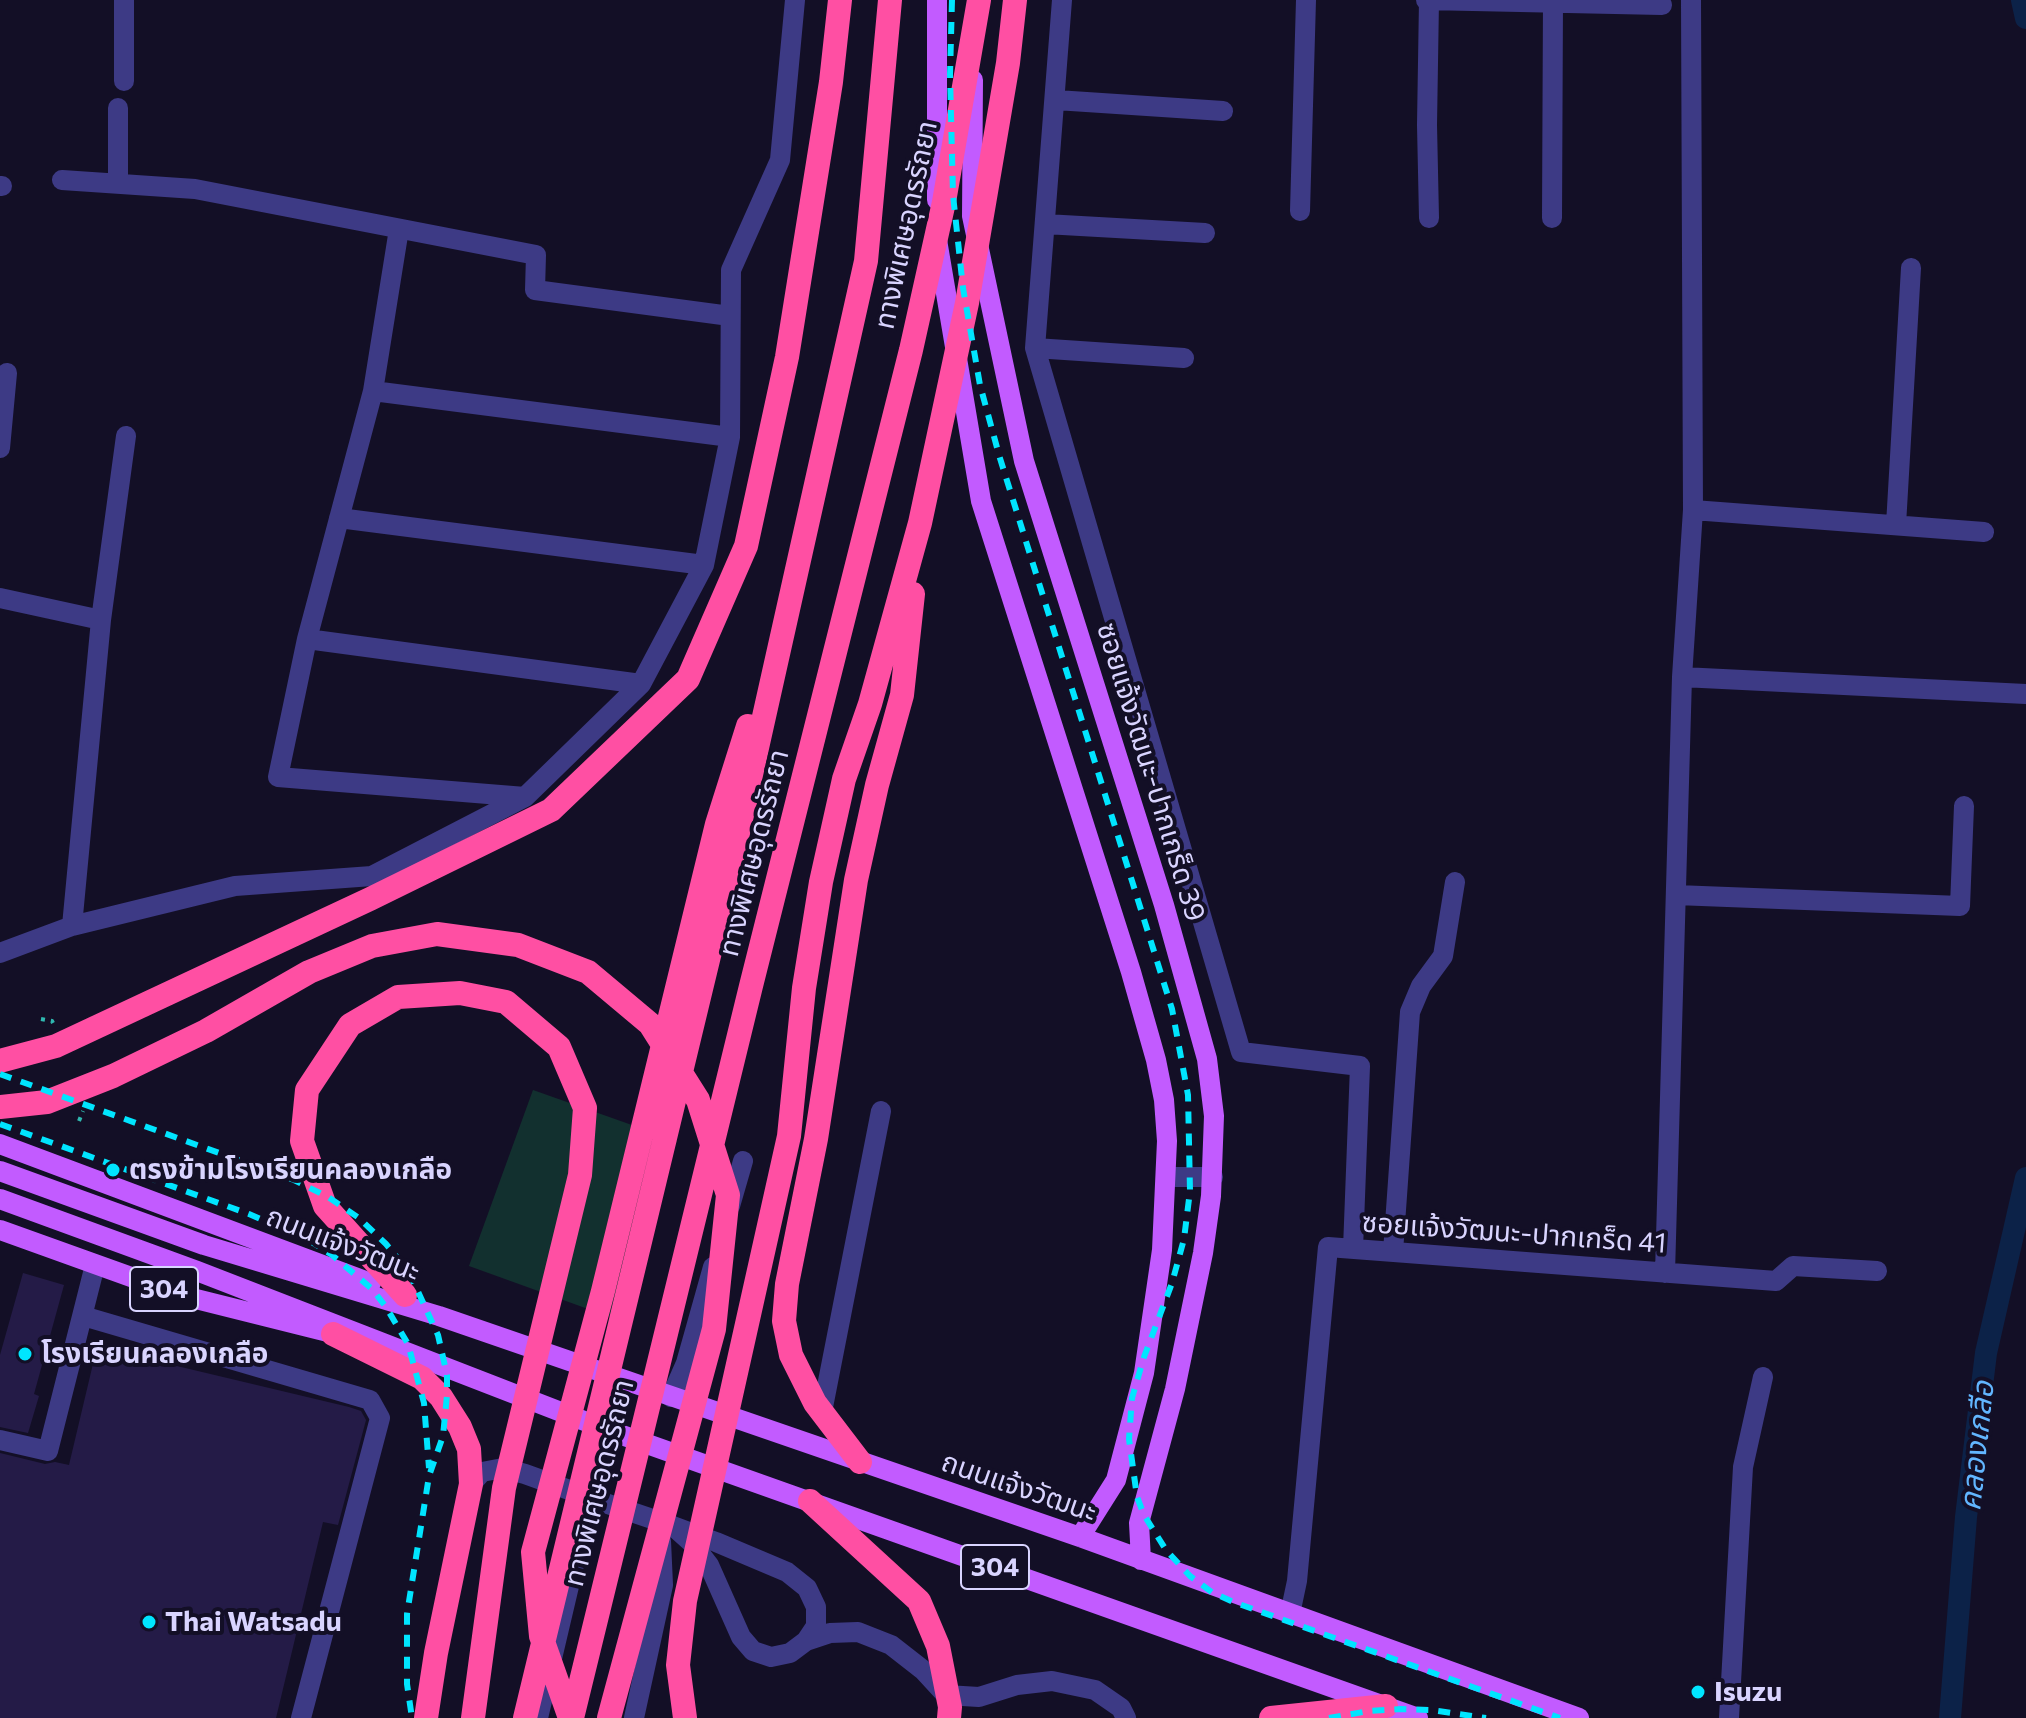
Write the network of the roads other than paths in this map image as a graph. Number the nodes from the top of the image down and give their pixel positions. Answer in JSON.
{"nodes":[{"id":1,"x":124,"y":0,"type":"edge"},
{"id":2,"x":795,"y":0,"type":"edge"},
{"id":3,"x":840,"y":0,"type":"edge"},
{"id":4,"x":890,"y":0,"type":"edge"},
{"id":5,"x":937,"y":0,"type":"edge"},
{"id":6,"x":977,"y":0,"type":"edge"},
{"id":7,"x":1015,"y":0,"type":"edge"},
{"id":8,"x":1062,"y":0,"type":"edge"},
{"id":9,"x":1306,"y":0,"type":"edge"},
{"id":10,"x":1428,"y":0,"type":"edge"},
{"id":11,"x":1691,"y":0,"type":"edge"},
{"id":12,"x":1553,"y":2,"type":"edge"},
{"id":13,"x":1662,"y":5,"type":"dead end"},
{"id":14,"x":124,"y":81,"type":"dead end"},
{"id":15,"x":1056,"y":100,"type":"junction"},
{"id":16,"x":118,"y":108,"type":"dead end"},
{"id":17,"x":1223,"y":111,"type":"dead end"},
{"id":18,"x":62,"y":180,"type":"dead end"},
{"id":19,"x":118,"y":184,"type":"junction"},
{"id":20,"x":1300,"y":211,"type":"dead end"},
{"id":21,"x":1429,"y":218,"type":"dead end"},
{"id":22,"x":1552,"y":218,"type":"dead end"},
{"id":23,"x":1045,"y":224,"type":"junction"},
{"id":24,"x":399,"y":229,"type":"junction"},
{"id":25,"x":1205,"y":233,"type":"dead end"},
{"id":26,"x":1911,"y":268,"type":"dead end"},
{"id":27,"x":730,"y":316,"type":"junction"},
{"id":28,"x":1035,"y":348,"type":"junction"},
{"id":29,"x":1184,"y":358,"type":"dead end"},
{"id":30,"x":7,"y":373,"type":"dead end"},
{"id":31,"x":373,"y":391,"type":"junction"},
{"id":32,"x":3,"y":400,"type":"edge"},
{"id":33,"x":126,"y":436,"type":"dead end"},
{"id":34,"x":730,"y":437,"type":"junction"},
{"id":35,"x":0,"y":448,"type":"edge"},
{"id":36,"x":1693,"y":510,"type":"junction"},
{"id":37,"x":339,"y":518,"type":"junction"},
{"id":38,"x":920,"y":523,"type":"junction"},
{"id":39,"x":1896,"y":525,"type":"junction"},
{"id":40,"x":1984,"y":532,"type":"dead end"},
{"id":41,"x":802,"y":554,"type":"junction"},
{"id":42,"x":704,"y":565,"type":"junction"},
{"id":43,"x":0,"y":598,"type":"edge"},
{"id":44,"x":101,"y":620,"type":"junction"},
{"id":45,"x":307,"y":639,"type":"junction"},
{"id":46,"x":1682,"y":677,"type":"junction"},
{"id":47,"x":641,"y":684,"type":"junction"},
{"id":48,"x":2026,"y":694,"type":"edge"},
{"id":49,"x":525,"y":797,"type":"junction"},
{"id":50,"x":1964,"y":806,"type":"dead end"},
{"id":51,"x":1455,"y":882,"type":"dead end"},
{"id":52,"x":1676,"y":895,"type":"junction"},
{"id":53,"x":72,"y":926,"type":"junction"},
{"id":54,"x":0,"y":953,"type":"edge"},
{"id":55,"x":0,"y":1061,"type":"edge"},
{"id":56,"x":0,"y":1107,"type":"edge"},
{"id":57,"x":881,"y":1111,"type":"dead end"},
{"id":58,"x":0,"y":1144,"type":"edge"},
{"id":59,"x":743,"y":1161,"type":"dead end"},
{"id":60,"x":0,"y":1171,"type":"edge"},
{"id":61,"x":1166,"y":1177,"type":"junction"},
{"id":62,"x":1213,"y":1177,"type":"junction"},
{"id":63,"x":0,"y":1199,"type":"edge"},
{"id":64,"x":0,"y":1230,"type":"edge"},
{"id":65,"x":1353,"y":1249,"type":"junction"},
{"id":66,"x":1393,"y":1252,"type":"junction"},
{"id":67,"x":95,"y":1265,"type":"junction"},
{"id":68,"x":1877,"y":1271,"type":"dead end"},
{"id":69,"x":1665,"y":1273,"type":"junction"},
{"id":70,"x":405,"y":1295,"type":"junction"},
{"id":71,"x":83,"y":1316,"type":"junction"},
{"id":72,"x":439,"y":1316,"type":"junction"},
{"id":73,"x":333,"y":1334,"type":"junction"},
{"id":74,"x":394,"y":1348,"type":"junction"},
{"id":75,"x":1763,"y":1377,"type":"dead end"},
{"id":76,"x":671,"y":1397,"type":"junction"},
{"id":77,"x":822,"y":1412,"type":"junction"},
{"id":78,"x":605,"y":1429,"type":"junction"},
{"id":79,"x":0,"y":1440,"type":"edge"},
{"id":80,"x":860,"y":1462,"type":"junction"},
{"id":81,"x":471,"y":1484,"type":"junction"},
{"id":82,"x":599,"y":1501,"type":"junction"},
{"id":83,"x":810,"y":1501,"type":"junction"},
{"id":84,"x":590,"y":1526,"type":"junction"},
{"id":85,"x":673,"y":1526,"type":"junction"},
{"id":86,"x":1080,"y":1537,"type":"junction"},
{"id":87,"x":1141,"y":1560,"type":"junction"},
{"id":88,"x":1290,"y":1614,"type":"junction"},
{"id":89,"x":806,"y":1641,"type":"junction"},
{"id":90,"x":1386,"y":1706,"type":"junction"},
{"id":91,"x":947,"y":1707,"type":"edge"},
{"id":92,"x":301,"y":1718,"type":"edge"},
{"id":93,"x":426,"y":1718,"type":"edge"},
{"id":94,"x":473,"y":1718,"type":"edge"},
{"id":95,"x":525,"y":1718,"type":"edge"},
{"id":96,"x":538,"y":1718,"type":"edge"},
{"id":97,"x":571,"y":1718,"type":"edge"},
{"id":98,"x":609,"y":1718,"type":"edge"},
{"id":99,"x":634,"y":1718,"type":"edge"},
{"id":100,"x":685,"y":1718,"type":"edge"},
{"id":101,"x":1126,"y":1718,"type":"edge"},
{"id":102,"x":1271,"y":1718,"type":"edge"},
{"id":103,"x":1416,"y":1718,"type":"edge"},
{"id":104,"x":1579,"y":1718,"type":"edge"},
{"id":105,"x":1729,"y":1718,"type":"edge"}],
"edges":[{"from":1,"to":14,"type":"street"},
{"from":2,"to":27,"type":"street"},
{"from":3,"to":55,"type":"highway"},
{"from":4,"to":41,"type":"highway","name":"ทางพิเศษอุดรรัถยา"},
{"from":5,"to":61,"type":"main road"},
{"from":6,"to":62,"type":"main road","name":"ซอยแจ้งวัฒนะ-ปากเกร็ด 39"},
{"from":6,"to":97,"type":"highway","name":"ทางพิเศษอุดรรัถยา"},
{"from":7,"to":38,"type":"highway"},
{"from":8,"to":15,"type":"street"},
{"from":9,"to":20,"type":"street"},
{"from":10,"to":12,"type":"street"},
{"from":10,"to":21,"type":"street"},
{"from":11,"to":36,"type":"street"},
{"from":12,"to":13,"type":"street"},
{"from":12,"to":22,"type":"street"},
{"from":15,"to":17,"type":"street"},
{"from":15,"to":23,"type":"street"},
{"from":16,"to":19,"type":"street"},
{"from":18,"to":19,"type":"street"},
{"from":19,"to":24,"type":"street"},
{"from":23,"to":25,"type":"street"},
{"from":23,"to":28,"type":"street"},
{"from":24,"to":27,"type":"street"},
{"from":24,"to":31,"type":"street"},
{"from":26,"to":39,"type":"street"},
{"from":27,"to":34,"type":"street"},
{"from":28,"to":29,"type":"street"},
{"from":28,"to":65,"type":"street"},
{"from":30,"to":32,"type":"street"},
{"from":31,"to":34,"type":"street"},
{"from":31,"to":37,"type":"street"},
{"from":32,"to":35,"type":"street"},
{"from":33,"to":44,"type":"street"},
{"from":34,"to":42,"type":"street"},
{"from":36,"to":39,"type":"street"},
{"from":36,"to":46,"type":"street"},
{"from":37,"to":42,"type":"street"},
{"from":37,"to":45,"type":"street"},
{"from":38,"to":77,"type":"highway"},
{"from":38,"to":100,"type":"highway"},
{"from":39,"to":40,"type":"street"},
{"from":41,"to":95,"type":"highway","name":"ทางพิเศษอุดรรัถยา"},
{"from":41,"to":97,"type":"highway"},
{"from":42,"to":47,"type":"street"},
{"from":43,"to":44,"type":"street"},
{"from":44,"to":53,"type":"street"},
{"from":45,"to":47,"type":"street"},
{"from":45,"to":49,"type":"street"},
{"from":46,"to":48,"type":"street"},
{"from":46,"to":52,"type":"street"},
{"from":47,"to":49,"type":"street"},
{"from":49,"to":53,"type":"street"},
{"from":50,"to":52,"type":"street"},
{"from":51,"to":66,"type":"street"},
{"from":52,"to":69,"type":"street"},
{"from":53,"to":54,"type":"street"},
{"from":56,"to":98,"type":"highway"},
{"from":57,"to":77,"type":"street"},
{"from":58,"to":70,"type":"main road","name":"ถนนแจ้งวัฒนะ","number":"304"},
{"from":59,"to":76,"type":"street"},
{"from":60,"to":72,"type":"main road","name":"ถนนแจ้งวัฒนะ"},
{"from":61,"to":62,"type":"street"},
{"from":61,"to":86,"type":"main road"},
{"from":62,"to":87,"type":"main road","name":"ซอยแจ้งวัฒนะ-ปากเกร็ด 39"},
{"from":63,"to":74,"type":"main road"},
{"from":64,"to":67,"type":"main road","number":"304"},
{"from":65,"to":66,"type":"street","name":"ซอยแจ้งวัฒนะ-ปากเกร็ด 41"},
{"from":65,"to":88,"type":"street","name":"ซอยแจ้งวัฒนะ-ปากเกร็ด 41"},
{"from":66,"to":69,"type":"street","name":"ซอยแจ้งวัฒนะ-ปากเกร็ด 41"},
{"from":67,"to":71,"type":"street"},
{"from":67,"to":73,"type":"main road","number":"304"},
{"from":68,"to":69,"type":"street","name":"ซอยแจ้งวัฒนะ-ปากเกร็ด 41"},
{"from":70,"to":72,"type":"main road","name":"ถนนแจ้งวัฒนะ","number":"304"},
{"from":70,"to":94,"type":"highway"},
{"from":71,"to":79,"type":"street"},
{"from":71,"to":92,"type":"street"},
{"from":72,"to":76,"type":"main road","name":"ถนนแจ้งวัฒนะ","number":"304"},
{"from":73,"to":74,"type":"main road","number":"304"},
{"from":73,"to":81,"type":"highway"},
{"from":74,"to":78,"type":"main road","number":"304"},
{"from":75,"to":105,"type":"street"},
{"from":76,"to":80,"type":"main road","name":"ถนนแจ้งวัฒนะ","number":"304"},
{"from":77,"to":80,"type":"highway"},
{"from":78,"to":82,"type":"street"},
{"from":78,"to":83,"type":"main road","number":"304"},
{"from":80,"to":86,"type":"main road","name":"ถนนแจ้งวัฒนะ","number":"304"},
{"from":81,"to":82,"type":"street"},
{"from":81,"to":93,"type":"highway"},
{"from":82,"to":84,"type":"street"},
{"from":82,"to":85,"type":"street"},
{"from":83,"to":90,"type":"main road","number":"304"},
{"from":83,"to":91,"type":"highway"},
{"from":84,"to":96,"type":"street"},
{"from":84,"to":99,"type":"street"},
{"from":85,"to":89,"type":"street"},
{"from":85,"to":89,"type":"street"},
{"from":86,"to":87,"type":"main road","name":"ถนนแจ้งวัฒนะ","number":"304"},
{"from":87,"to":88,"type":"main road","name":"ถนนแจ้งวัฒนะ","number":"304"},
{"from":88,"to":104,"type":"main road","name":"ถนนแจ้งวัฒนะ","number":"304"},
{"from":89,"to":91,"type":"street"},
{"from":90,"to":102,"type":"highway"},
{"from":90,"to":103,"type":"main road","number":"304"},
{"from":91,"to":101,"type":"street"}]}
